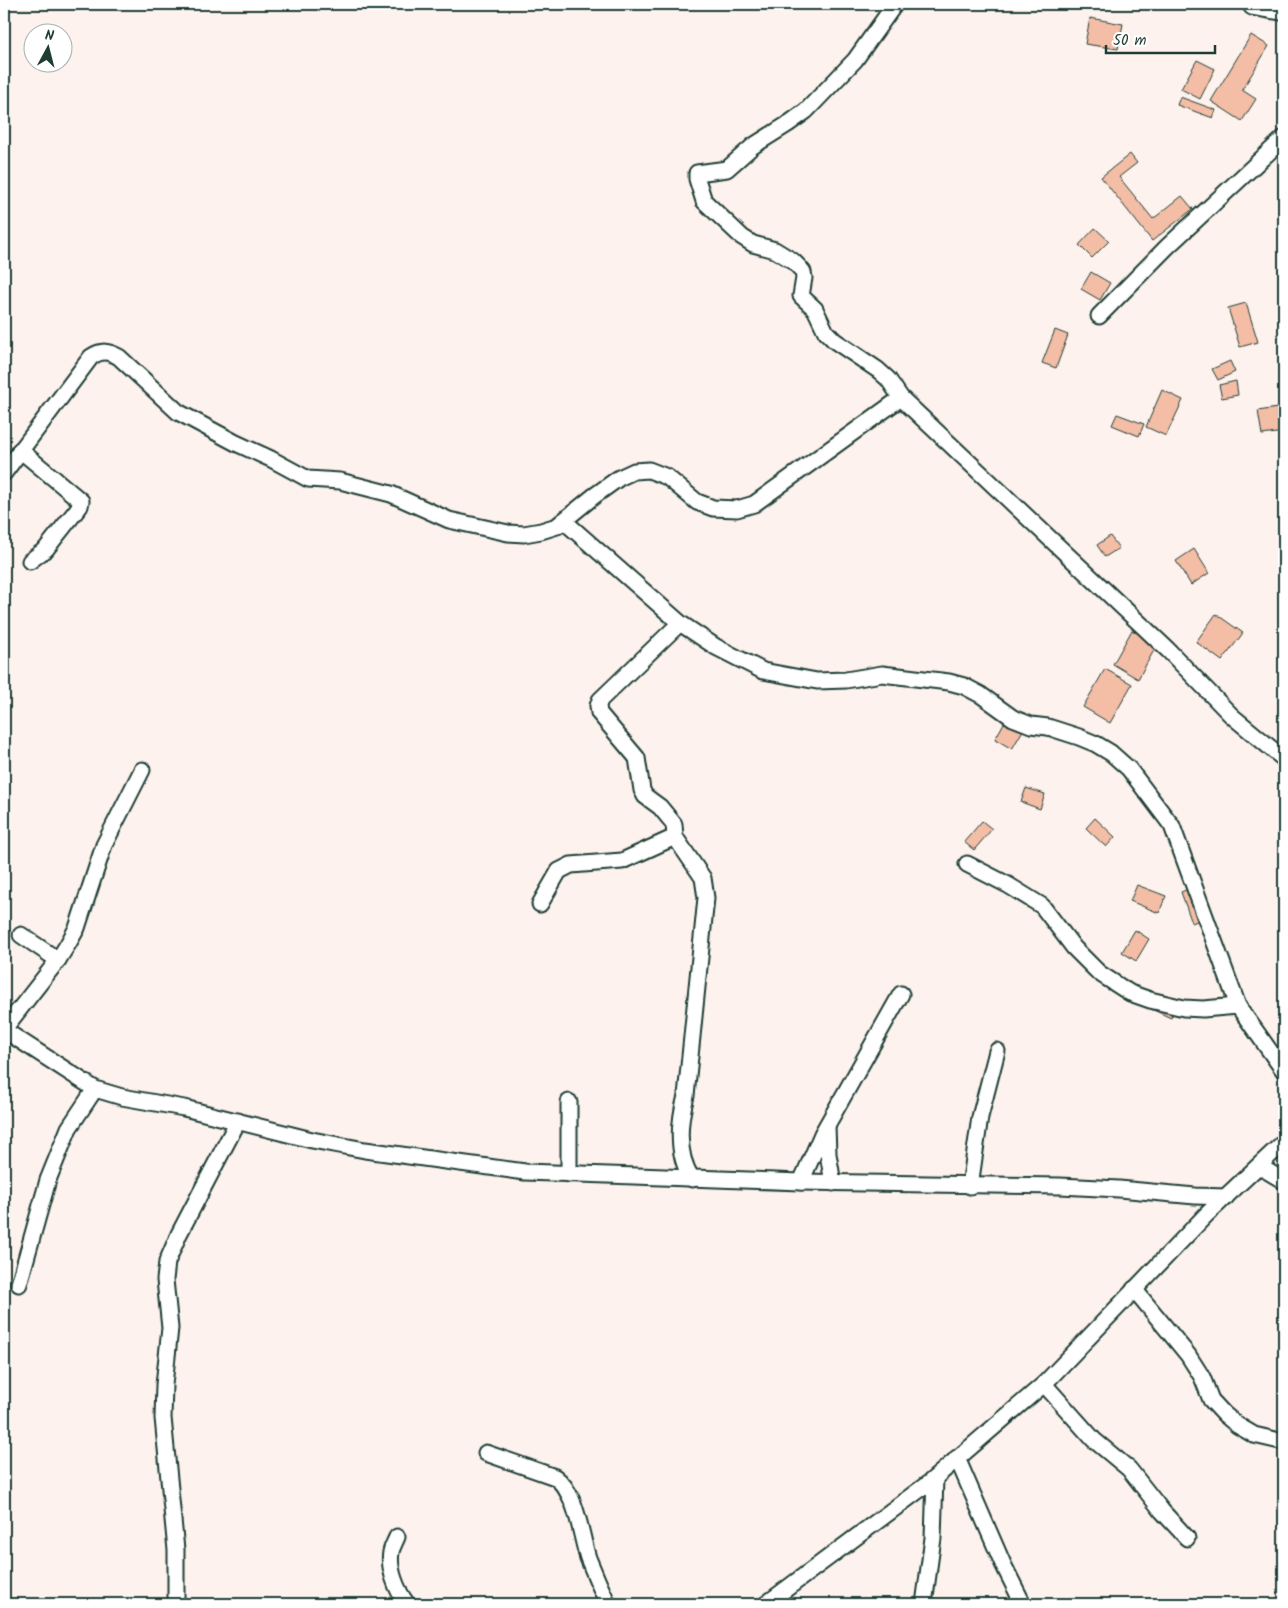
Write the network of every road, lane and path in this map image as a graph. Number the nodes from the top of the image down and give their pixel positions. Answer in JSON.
{"nodes":[{"id":1,"x":895,"y":4,"type":"edge"},
{"id":2,"x":1254,"y":4,"type":"edge"},
{"id":3,"x":1284,"y":9,"type":"edge"},
{"id":4,"x":1284,"y":138,"type":"edge"},
{"id":5,"x":1099,"y":316,"type":"dead end"},
{"id":6,"x":901,"y":398,"type":"junction"},
{"id":7,"x":20,"y":450,"type":"junction"},
{"id":8,"x":4,"y":473,"type":"edge"},
{"id":9,"x":564,"y":521,"type":"junction"},
{"id":10,"x":30,"y":561,"type":"dead end"},
{"id":11,"x":680,"y":623,"type":"junction"},
{"id":12,"x":1284,"y":759,"type":"edge"},
{"id":13,"x":142,"y":770,"type":"dead end"},
{"id":14,"x":675,"y":837,"type":"junction"},
{"id":15,"x":967,"y":864,"type":"dead end"},
{"id":16,"x":540,"y":904,"type":"dead end"},
{"id":17,"x":21,"y":935,"type":"dead end"},
{"id":18,"x":58,"y":960,"type":"junction"},
{"id":19,"x":902,"y":994,"type":"dead end"},
{"id":20,"x":1238,"y":1006,"type":"junction"},
{"id":21,"x":4,"y":1029,"type":"edge"},
{"id":22,"x":997,"y":1052,"type":"dead end"},
{"id":23,"x":1284,"y":1071,"type":"edge"},
{"id":24,"x":95,"y":1089,"type":"junction"},
{"id":25,"x":569,"y":1102,"type":"dead end"},
{"id":26,"x":238,"y":1121,"type":"junction"},
{"id":27,"x":827,"y":1126,"type":"junction"},
{"id":28,"x":1284,"y":1142,"type":"edge"},
{"id":29,"x":1259,"y":1166,"type":"junction"},
{"id":30,"x":569,"y":1174,"type":"junction"},
{"id":31,"x":692,"y":1179,"type":"junction"},
{"id":32,"x":1284,"y":1181,"type":"edge"},
{"id":33,"x":801,"y":1182,"type":"junction"},
{"id":34,"x":833,"y":1183,"type":"junction"},
{"id":35,"x":970,"y":1186,"type":"junction"},
{"id":36,"x":1226,"y":1197,"type":"junction"},
{"id":37,"x":19,"y":1284,"type":"dead end"},
{"id":38,"x":1134,"y":1289,"type":"junction"},
{"id":39,"x":1044,"y":1384,"type":"junction"},
{"id":40,"x":1284,"y":1442,"type":"edge"},
{"id":41,"x":486,"y":1453,"type":"dead end"},
{"id":42,"x":957,"y":1458,"type":"junction"},
{"id":43,"x":935,"y":1478,"type":"junction"},
{"id":44,"x":397,"y":1537,"type":"dead end"},
{"id":45,"x":1187,"y":1538,"type":"dead end"},
{"id":46,"x":176,"y":1604,"type":"edge"},
{"id":47,"x":407,"y":1604,"type":"edge"},
{"id":48,"x":608,"y":1604,"type":"edge"},
{"id":49,"x":766,"y":1604,"type":"edge"},
{"id":50,"x":924,"y":1604,"type":"edge"},
{"id":51,"x":1023,"y":1604,"type":"edge"}],
"edges":[{"from":1,"to":6,"type":"street"},
{"from":2,"to":3,"type":"main road"},
{"from":4,"to":5,"type":"street"},
{"from":6,"to":9,"type":"street"},
{"from":6,"to":12,"type":"street"},
{"from":7,"to":8,"type":"street"},
{"from":7,"to":9,"type":"street"},
{"from":7,"to":10,"type":"street"},
{"from":9,"to":11,"type":"street"},
{"from":11,"to":14,"type":"street"},
{"from":11,"to":20,"type":"street"},
{"from":13,"to":18,"type":"street"},
{"from":14,"to":16,"type":"street"},
{"from":14,"to":31,"type":"street"},
{"from":15,"to":20,"type":"street"},
{"from":17,"to":18,"type":"street"},
{"from":18,"to":21,"type":"street"},
{"from":19,"to":27,"type":"street"},
{"from":20,"to":23,"type":"street"},
{"from":21,"to":24,"type":"street"},
{"from":22,"to":35,"type":"street"},
{"from":24,"to":26,"type":"street"},
{"from":24,"to":37,"type":"street"},
{"from":25,"to":30,"type":"street"},
{"from":26,"to":30,"type":"street"},
{"from":26,"to":46,"type":"street"},
{"from":27,"to":33,"type":"street"},
{"from":27,"to":34,"type":"street"},
{"from":28,"to":29,"type":"street"},
{"from":29,"to":32,"type":"street"},
{"from":29,"to":36,"type":"street"},
{"from":30,"to":31,"type":"street"},
{"from":31,"to":33,"type":"street"},
{"from":33,"to":34,"type":"street"},
{"from":34,"to":35,"type":"street"},
{"from":35,"to":36,"type":"street"},
{"from":36,"to":38,"type":"street"},
{"from":38,"to":39,"type":"street"},
{"from":38,"to":40,"type":"street"},
{"from":39,"to":42,"type":"street"},
{"from":39,"to":45,"type":"street"},
{"from":41,"to":48,"type":"street"},
{"from":42,"to":43,"type":"street"},
{"from":42,"to":51,"type":"street"},
{"from":43,"to":49,"type":"street"},
{"from":43,"to":50,"type":"street"},
{"from":44,"to":47,"type":"street"}]}
